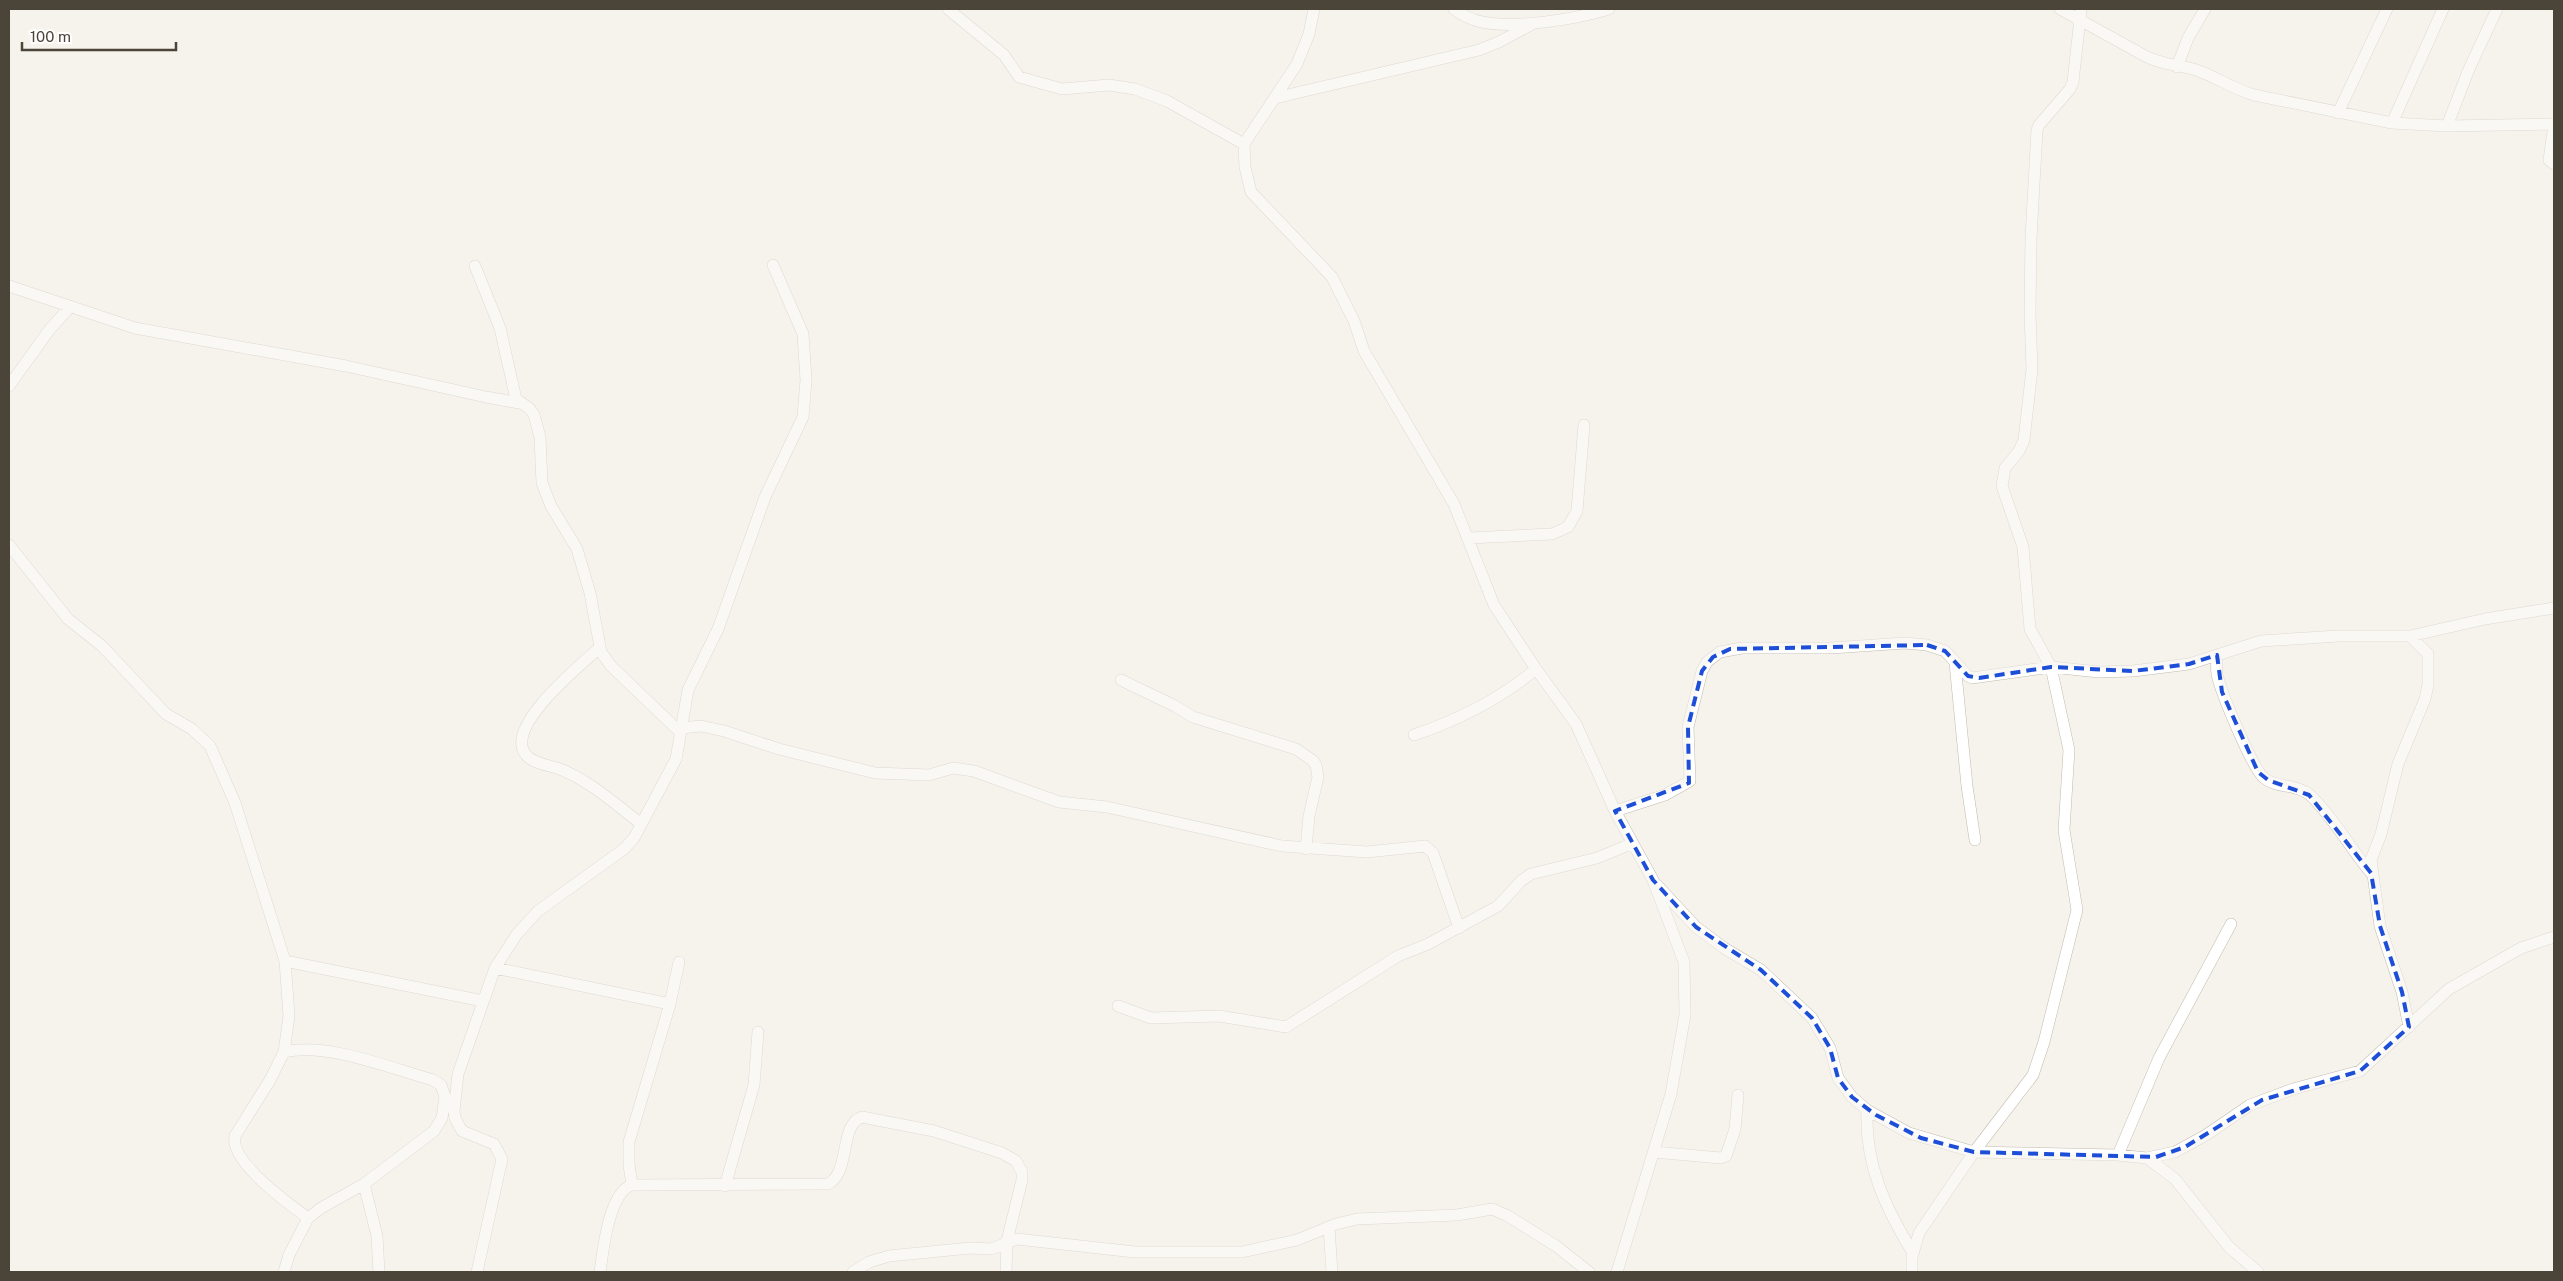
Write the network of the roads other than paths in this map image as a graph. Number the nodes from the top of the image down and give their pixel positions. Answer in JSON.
{"nodes":[{"id":1,"x":948,"y":9,"type":"edge"},
{"id":2,"x":1314,"y":9,"type":"edge"},
{"id":3,"x":1454,"y":9,"type":"edge"},
{"id":4,"x":1609,"y":9,"type":"edge"},
{"id":5,"x":2060,"y":9,"type":"edge"},
{"id":6,"x":2205,"y":9,"type":"edge"},
{"id":7,"x":2387,"y":9,"type":"edge"},
{"id":8,"x":2443,"y":9,"type":"edge"},
{"id":9,"x":2497,"y":9,"type":"edge"},
{"id":10,"x":2081,"y":12,"type":"edge"},
{"id":11,"x":1534,"y":23,"type":"junction"},
{"id":12,"x":2177,"y":66,"type":"junction"},
{"id":13,"x":1276,"y":98,"type":"junction"},
{"id":14,"x":2338,"y":113,"type":"junction"},
{"id":15,"x":2392,"y":123,"type":"junction"},
{"id":16,"x":2554,"y":124,"type":"edge"},
{"id":17,"x":2447,"y":126,"type":"junction"},
{"id":18,"x":1244,"y":144,"type":"junction"},
{"id":19,"x":2554,"y":164,"type":"edge"},
{"id":20,"x":773,"y":265,"type":"dead end"},
{"id":21,"x":475,"y":266,"type":"dead end"},
{"id":22,"x":9,"y":286,"type":"edge"},
{"id":23,"x":69,"y":308,"type":"junction"},
{"id":24,"x":9,"y":386,"type":"edge"},
{"id":25,"x":519,"y":403,"type":"junction"},
{"id":26,"x":1584,"y":425,"type":"dead end"},
{"id":27,"x":1469,"y":538,"type":"junction"},
{"id":28,"x":9,"y":545,"type":"edge"},
{"id":29,"x":2554,"y":608,"type":"edge"},
{"id":30,"x":2410,"y":636,"type":"junction"},
{"id":31,"x":599,"y":648,"type":"junction"},
{"id":32,"x":2217,"y":655,"type":"junction"},
{"id":33,"x":1954,"y":663,"type":"junction"},
{"id":34,"x":2051,"y":667,"type":"junction"},
{"id":35,"x":1536,"y":669,"type":"junction"},
{"id":36,"x":1121,"y":680,"type":"dead end"},
{"id":37,"x":681,"y":730,"type":"junction"},
{"id":38,"x":1414,"y":735,"type":"dead end"},
{"id":39,"x":1615,"y":811,"type":"junction"},
{"id":40,"x":640,"y":823,"type":"junction"},
{"id":41,"x":1975,"y":840,"type":"dead end"},
{"id":42,"x":1631,"y":844,"type":"junction"},
{"id":43,"x":1306,"y":849,"type":"junction"},
{"id":44,"x":2372,"y":873,"type":"junction"},
{"id":45,"x":1653,"y":880,"type":"junction"},
{"id":46,"x":2230,"y":924,"type":"dead end"},
{"id":47,"x":1459,"y":928,"type":"junction"},
{"id":48,"x":2554,"y":937,"type":"edge"},
{"id":49,"x":286,"y":962,"type":"junction"},
{"id":50,"x":679,"y":962,"type":"dead end"},
{"id":51,"x":495,"y":968,"type":"junction"},
{"id":52,"x":483,"y":1001,"type":"junction"},
{"id":53,"x":670,"y":1004,"type":"junction"},
{"id":54,"x":1118,"y":1006,"type":"dead end"},
{"id":55,"x":2410,"y":1027,"type":"junction"},
{"id":56,"x":758,"y":1032,"type":"dead end"},
{"id":57,"x":284,"y":1052,"type":"junction"},
{"id":58,"x":1738,"y":1095,"type":"dead end"},
{"id":59,"x":1868,"y":1110,"type":"junction"},
{"id":60,"x":1654,"y":1152,"type":"junction"},
{"id":61,"x":1974,"y":1152,"type":"junction"},
{"id":62,"x":2118,"y":1155,"type":"junction"},
{"id":63,"x":2147,"y":1158,"type":"junction"},
{"id":64,"x":364,"y":1184,"type":"junction"},
{"id":65,"x":632,"y":1185,"type":"junction"},
{"id":66,"x":725,"y":1186,"type":"junction"},
{"id":67,"x":308,"y":1218,"type":"junction"},
{"id":68,"x":1329,"y":1227,"type":"junction"},
{"id":69,"x":1007,"y":1241,"type":"junction"},
{"id":70,"x":1913,"y":1253,"type":"junction"},
{"id":71,"x":284,"y":1272,"type":"edge"},
{"id":72,"x":379,"y":1272,"type":"edge"},
{"id":73,"x":477,"y":1272,"type":"edge"},
{"id":74,"x":600,"y":1272,"type":"edge"},
{"id":75,"x":853,"y":1272,"type":"edge"},
{"id":76,"x":1006,"y":1272,"type":"edge"},
{"id":77,"x":1332,"y":1272,"type":"edge"},
{"id":78,"x":1589,"y":1272,"type":"edge"},
{"id":79,"x":1617,"y":1272,"type":"edge"},
{"id":80,"x":1912,"y":1272,"type":"edge"},
{"id":81,"x":2258,"y":1272,"type":"edge"}],
"edges":[{"from":1,"to":18,"type":"street"},
{"from":2,"to":13,"type":"street"},
{"from":3,"to":11,"type":"street"},
{"from":4,"to":11,"type":"street"},
{"from":5,"to":10,"type":"street"},
{"from":6,"to":12,"type":"street"},
{"from":7,"to":14,"type":"street"},
{"from":8,"to":15,"type":"street"},
{"from":9,"to":17,"type":"street"},
{"from":10,"to":12,"type":"street"},
{"from":10,"to":34,"type":"street"},
{"from":11,"to":13,"type":"street"},
{"from":12,"to":14,"type":"street"},
{"from":13,"to":18,"type":"street"},
{"from":14,"to":15,"type":"street"},
{"from":15,"to":17,"type":"street"},
{"from":16,"to":17,"type":"street"},
{"from":16,"to":19,"type":"street"},
{"from":18,"to":27,"type":"street"},
{"from":20,"to":37,"type":"street"},
{"from":21,"to":25,"type":"street"},
{"from":22,"to":23,"type":"street"},
{"from":23,"to":24,"type":"street"},
{"from":23,"to":25,"type":"street"},
{"from":25,"to":31,"type":"street"},
{"from":26,"to":27,"type":"street"},
{"from":27,"to":35,"type":"street"},
{"from":28,"to":49,"type":"street"},
{"from":29,"to":30,"type":"street"},
{"from":30,"to":32,"type":"street"},
{"from":30,"to":44,"type":"street"},
{"from":31,"to":37,"type":"street"},
{"from":31,"to":40,"type":"street"},
{"from":32,"to":34,"type":"street"},
{"from":32,"to":44,"type":"street"},
{"from":33,"to":34,"type":"street"},
{"from":33,"to":39,"type":"street"},
{"from":33,"to":41,"type":"street"},
{"from":34,"to":61,"type":"street"},
{"from":35,"to":38,"type":"street"},
{"from":35,"to":39,"type":"street"},
{"from":36,"to":43,"type":"street"},
{"from":37,"to":40,"type":"street"},
{"from":37,"to":43,"type":"street"},
{"from":39,"to":42,"type":"street"},
{"from":40,"to":51,"type":"street"},
{"from":42,"to":45,"type":"street"},
{"from":42,"to":47,"type":"street"},
{"from":43,"to":47,"type":"street"},
{"from":44,"to":55,"type":"street"},
{"from":45,"to":59,"type":"street"},
{"from":45,"to":60,"type":"street"},
{"from":46,"to":62,"type":"street"},
{"from":47,"to":54,"type":"street"},
{"from":48,"to":55,"type":"street"},
{"from":49,"to":52,"type":"street"},
{"from":49,"to":57,"type":"street"},
{"from":50,"to":53,"type":"street"},
{"from":51,"to":52,"type":"street"},
{"from":51,"to":53,"type":"street"},
{"from":52,"to":73,"type":"street"},
{"from":53,"to":65,"type":"street"},
{"from":55,"to":63,"type":"street"},
{"from":56,"to":66,"type":"street"},
{"from":57,"to":64,"type":"street"},
{"from":57,"to":67,"type":"street"},
{"from":58,"to":60,"type":"street"},
{"from":59,"to":61,"type":"street"},
{"from":59,"to":70,"type":"street"},
{"from":60,"to":79,"type":"street"},
{"from":61,"to":62,"type":"street"},
{"from":61,"to":70,"type":"street"},
{"from":62,"to":63,"type":"street"},
{"from":63,"to":81,"type":"street"},
{"from":64,"to":67,"type":"street"},
{"from":64,"to":72,"type":"street"},
{"from":65,"to":66,"type":"street"},
{"from":65,"to":74,"type":"street"},
{"from":66,"to":69,"type":"street"},
{"from":67,"to":71,"type":"street"},
{"from":68,"to":69,"type":"street"},
{"from":68,"to":77,"type":"street"},
{"from":68,"to":78,"type":"street"},
{"from":69,"to":75,"type":"street"},
{"from":69,"to":76,"type":"street"},
{"from":70,"to":80,"type":"street"}]}
